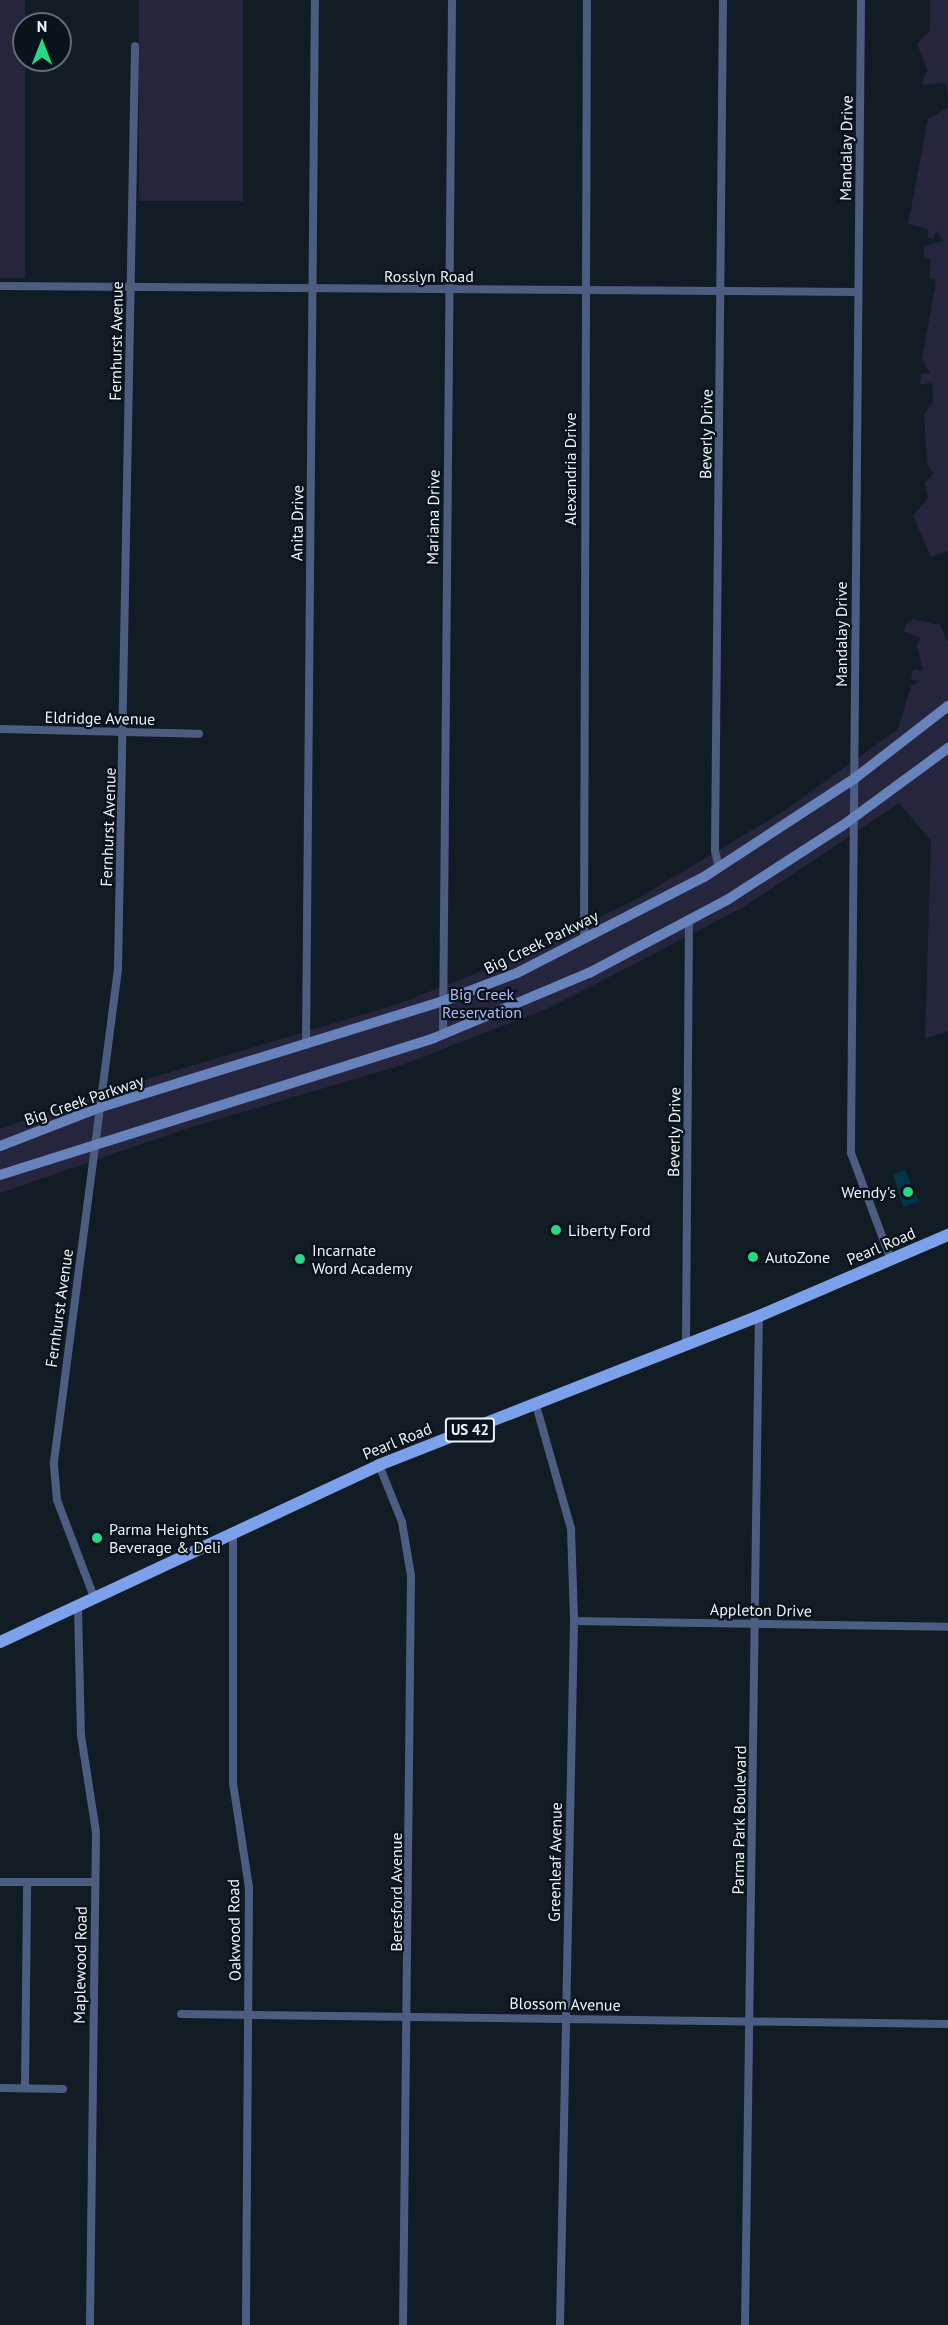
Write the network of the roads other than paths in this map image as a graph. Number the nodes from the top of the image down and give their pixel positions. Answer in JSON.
{"nodes":[{"id":1,"x":315,"y":0,"type":"edge"},
{"id":2,"x":452,"y":0,"type":"edge"},
{"id":3,"x":587,"y":0,"type":"edge"},
{"id":4,"x":723,"y":0,"type":"edge"},
{"id":5,"x":861,"y":0,"type":"edge"},
{"id":6,"x":135,"y":46,"type":"dead end"},
{"id":7,"x":0,"y":286,"type":"edge"},
{"id":8,"x":130,"y":286,"type":"junction"},
{"id":9,"x":312,"y":289,"type":"junction"},
{"id":10,"x":449,"y":289,"type":"junction"},
{"id":11,"x":584,"y":289,"type":"junction"},
{"id":12,"x":721,"y":289,"type":"junction"},
{"id":13,"x":858,"y":292,"type":"junction"},
{"id":14,"x":948,"y":706,"type":"edge"},
{"id":15,"x":0,"y":729,"type":"edge"},
{"id":16,"x":124,"y":731,"type":"junction"},
{"id":17,"x":199,"y":734,"type":"dead end"},
{"id":18,"x":948,"y":748,"type":"edge"},
{"id":19,"x":854,"y":780,"type":"junction"},
{"id":20,"x":853,"y":817,"type":"junction"},
{"id":21,"x":719,"y":868,"type":"junction"},
{"id":22,"x":689,"y":921,"type":"junction"},
{"id":23,"x":584,"y":938,"type":"junction"},
{"id":24,"x":441,"y":1002,"type":"junction"},
{"id":25,"x":443,"y":1034,"type":"junction"},
{"id":26,"x":306,"y":1046,"type":"junction"},
{"id":27,"x":98,"y":1108,"type":"junction"},
{"id":28,"x":95,"y":1144,"type":"junction"},
{"id":29,"x":0,"y":1146,"type":"edge"},
{"id":30,"x":0,"y":1175,"type":"edge"},
{"id":31,"x":948,"y":1235,"type":"edge"},
{"id":32,"x":891,"y":1260,"type":"junction"},
{"id":33,"x":759,"y":1316,"type":"junction"},
{"id":34,"x":686,"y":1344,"type":"junction"},
{"id":35,"x":536,"y":1405,"type":"junction"},
{"id":36,"x":379,"y":1465,"type":"junction"},
{"id":37,"x":233,"y":1535,"type":"junction"},
{"id":38,"x":94,"y":1598,"type":"junction"},
{"id":39,"x":78,"y":1606,"type":"junction"},
{"id":40,"x":574,"y":1621,"type":"junction"},
{"id":41,"x":756,"y":1624,"type":"junction"},
{"id":42,"x":948,"y":1627,"type":"edge"},
{"id":43,"x":0,"y":1642,"type":"edge"},
{"id":44,"x":0,"y":1882,"type":"edge"},
{"id":45,"x":27,"y":1882,"type":"junction"},
{"id":46,"x":95,"y":1882,"type":"junction"},
{"id":47,"x":182,"y":2014,"type":"dead end"},
{"id":48,"x":249,"y":2015,"type":"junction"},
{"id":49,"x":408,"y":2015,"type":"junction"},
{"id":50,"x":564,"y":2018,"type":"junction"},
{"id":51,"x":749,"y":2021,"type":"junction"},
{"id":52,"x":948,"y":2024,"type":"edge"},
{"id":53,"x":0,"y":2088,"type":"edge"},
{"id":54,"x":25,"y":2088,"type":"junction"},
{"id":55,"x":63,"y":2089,"type":"dead end"},
{"id":56,"x":90,"y":2325,"type":"edge"},
{"id":57,"x":246,"y":2325,"type":"edge"},
{"id":58,"x":403,"y":2325,"type":"edge"},
{"id":59,"x":560,"y":2325,"type":"edge"},
{"id":60,"x":745,"y":2325,"type":"edge"}],
"edges":[{"from":1,"to":9,"type":"street","name":"Anita Drive"},
{"from":2,"to":10,"type":"street","name":"Mariana Drive"},
{"from":3,"to":11,"type":"street","name":"Alexandria Drive"},
{"from":4,"to":12,"type":"street","name":"Beverly Drive"},
{"from":5,"to":13,"type":"street","name":"Mandalay Drive"},
{"from":6,"to":8,"type":"street","name":"Fernhurst Avenue"},
{"from":7,"to":8,"type":"street","name":"Rosslyn Road"},
{"from":8,"to":9,"type":"street","name":"Rosslyn Road"},
{"from":8,"to":16,"type":"street","name":"Fernhurst Avenue"},
{"from":9,"to":10,"type":"street","name":"Rosslyn Road"},
{"from":9,"to":26,"type":"street","name":"Anita Drive"},
{"from":10,"to":11,"type":"street","name":"Rosslyn Road"},
{"from":10,"to":24,"type":"street","name":"Mariana Drive"},
{"from":11,"to":12,"type":"street","name":"Rosslyn Road"},
{"from":11,"to":23,"type":"street","name":"Alexandria Drive"},
{"from":12,"to":13,"type":"street","name":"Rosslyn Road"},
{"from":12,"to":21,"type":"street","name":"Beverly Drive"},
{"from":13,"to":19,"type":"street","name":"Mandalay Drive"},
{"from":14,"to":19,"type":"street","name":"Big Creek Parkway"},
{"from":15,"to":16,"type":"street","name":"Eldridge Avenue"},
{"from":16,"to":17,"type":"street","name":"Eldridge Avenue"},
{"from":16,"to":27,"type":"street","name":"Fernhurst Avenue"},
{"from":18,"to":20,"type":"street"},
{"from":19,"to":20,"type":"street","name":"Mandalay Drive"},
{"from":19,"to":21,"type":"street","name":"Big Creek Parkway"},
{"from":20,"to":22,"type":"street"},
{"from":20,"to":32,"type":"street","name":"Mandalay Drive"},
{"from":21,"to":23,"type":"street","name":"Big Creek Parkway"},
{"from":22,"to":25,"type":"street"},
{"from":22,"to":34,"type":"street","name":"Beverly Drive"},
{"from":23,"to":24,"type":"street","name":"Big Creek Parkway"},
{"from":24,"to":25,"type":"street","name":"Mariana Drive"},
{"from":24,"to":26,"type":"street","name":"Big Creek Parkway"},
{"from":25,"to":28,"type":"street"},
{"from":26,"to":27,"type":"street","name":"Big Creek Parkway"},
{"from":27,"to":28,"type":"street","name":"Fernhurst Avenue"},
{"from":27,"to":29,"type":"street","name":"Big Creek Parkway"},
{"from":28,"to":30,"type":"street"},
{"from":28,"to":38,"type":"street","name":"Fernhurst Avenue"},
{"from":31,"to":32,"type":"main road","name":"Pearl Road","number":"US 42"},
{"from":32,"to":33,"type":"main road","name":"Pearl Road","number":"US 42"},
{"from":33,"to":34,"type":"main road","name":"Pearl Road","number":"US 42"},
{"from":33,"to":41,"type":"street","name":"Parma Park Boulevard"},
{"from":34,"to":35,"type":"main road","name":"Pearl Road","number":"US 42"},
{"from":35,"to":36,"type":"main road","name":"Pearl Road","number":"US 42"},
{"from":35,"to":40,"type":"street","name":"Greenleaf Avenue"},
{"from":36,"to":37,"type":"main road","name":"Pearl Road","number":"US 42"},
{"from":36,"to":49,"type":"street","name":"Beresford Avenue"},
{"from":37,"to":38,"type":"main road","name":"Pearl Road","number":"US 42"},
{"from":37,"to":48,"type":"street","name":"Oakwood Road"},
{"from":38,"to":39,"type":"main road","name":"Pearl Road","number":"US 42"},
{"from":39,"to":43,"type":"main road","name":"Pearl Road","number":"US 42"},
{"from":39,"to":46,"type":"street","name":"Maplewood Road"},
{"from":40,"to":41,"type":"street","name":"Appleton Drive"},
{"from":40,"to":50,"type":"street","name":"Greenleaf Avenue"},
{"from":41,"to":42,"type":"street","name":"Appleton Drive"},
{"from":41,"to":51,"type":"street","name":"Parma Park Boulevard"},
{"from":44,"to":45,"type":"street"},
{"from":45,"to":46,"type":"street"},
{"from":45,"to":54,"type":"street"},
{"from":46,"to":56,"type":"street","name":"Maplewood Road"},
{"from":47,"to":48,"type":"street","name":"Blossom Avenue"},
{"from":48,"to":49,"type":"street","name":"Blossom Avenue"},
{"from":48,"to":57,"type":"street","name":"Oakwood Road"},
{"from":49,"to":50,"type":"street","name":"Blossom Avenue"},
{"from":49,"to":58,"type":"street","name":"Beresford Avenue"},
{"from":50,"to":51,"type":"street","name":"Blossom Avenue"},
{"from":50,"to":59,"type":"street","name":"Greenleaf Avenue"},
{"from":51,"to":52,"type":"street","name":"Blossom Avenue"},
{"from":51,"to":60,"type":"street","name":"Parma Park Boulevard"},
{"from":53,"to":54,"type":"street"},
{"from":54,"to":55,"type":"street"}]}
